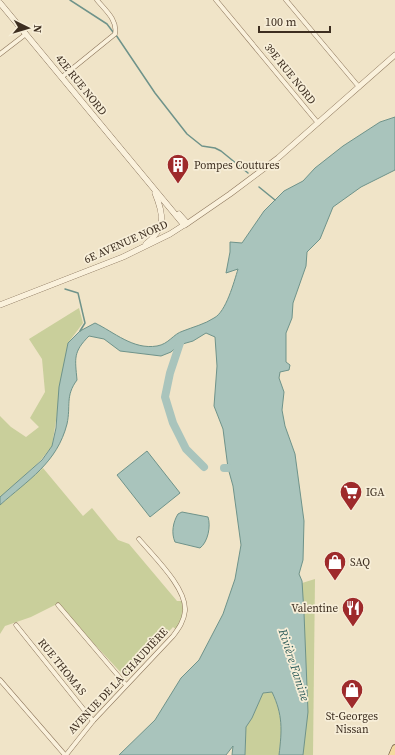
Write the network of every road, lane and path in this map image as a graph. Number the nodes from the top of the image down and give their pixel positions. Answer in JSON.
{"nodes":[{"id":1,"x":97,"y":0,"type":"edge"},
{"id":2,"x":216,"y":0,"type":"edge"},
{"id":3,"x":286,"y":0,"type":"edge"},
{"id":4,"x":0,"y":3,"type":"edge"},
{"id":5,"x":26,"y":34,"type":"junction"},
{"id":6,"x":0,"y":54,"type":"edge"},
{"id":7,"x":395,"y":55,"type":"edge"},
{"id":8,"x":62,"y":77,"type":"junction"},
{"id":9,"x":359,"y":87,"type":"junction"},
{"id":10,"x":318,"y":123,"type":"junction"},
{"id":11,"x":146,"y":180,"type":"junction"},
{"id":12,"x":185,"y":224,"type":"junction"},
{"id":13,"x":138,"y":250,"type":"junction"},
{"id":14,"x":1,"y":303,"type":"edge"},
{"id":15,"x":139,"y":539,"type":"dead end"},
{"id":16,"x":58,"y":605,"type":"dead end"},
{"id":17,"x":16,"y":625,"type":"dead end"},
{"id":18,"x":0,"y":680,"type":"edge"},
{"id":19,"x":126,"y":685,"type":"junction"},
{"id":20,"x":93,"y":721,"type":"junction"},
{"id":21,"x":395,"y":748,"type":"edge"},
{"id":22,"x":65,"y":755,"type":"edge"},
{"id":23,"x":392,"y":755,"type":"edge"}],
"edges":[{"from":1,"to":8,"type":"street"},
{"from":2,"to":10,"type":"street","name":"39E RUE NORD"},
{"from":3,"to":9,"type":"street"},
{"from":4,"to":5,"type":"main road","name":"42E RUE NORD"},
{"from":5,"to":6,"type":"street"},
{"from":5,"to":8,"type":"main road","name":"42E RUE NORD"},
{"from":7,"to":9,"type":"street","name":"6E AVENUE NORD"},
{"from":8,"to":11,"type":"main road","name":"42E RUE NORD"},
{"from":9,"to":10,"type":"street","name":"6E AVENUE NORD"},
{"from":10,"to":12,"type":"street","name":"6E AVENUE NORD"},
{"from":11,"to":12,"type":"main road","name":"42E RUE NORD"},
{"from":11,"to":13,"type":"main road","name":"42E RUE NORD"},
{"from":12,"to":13,"type":"main road","name":"6E AVENUE NORD"},
{"from":13,"to":14,"type":"main road","name":"6E AVENUE NORD"},
{"from":15,"to":19,"type":"street","name":"AVENUE DE LA CHAUDIÈRE"},
{"from":16,"to":19,"type":"street"},
{"from":17,"to":20,"type":"street","name":"RUE THOMAS"},
{"from":18,"to":22,"type":"street"},
{"from":19,"to":20,"type":"street","name":"AVENUE DE LA CHAUDIÈRE"},
{"from":20,"to":22,"type":"street","name":"AVENUE DE LA CHAUDIÈRE"},
{"from":21,"to":23,"type":"main road"}]}
